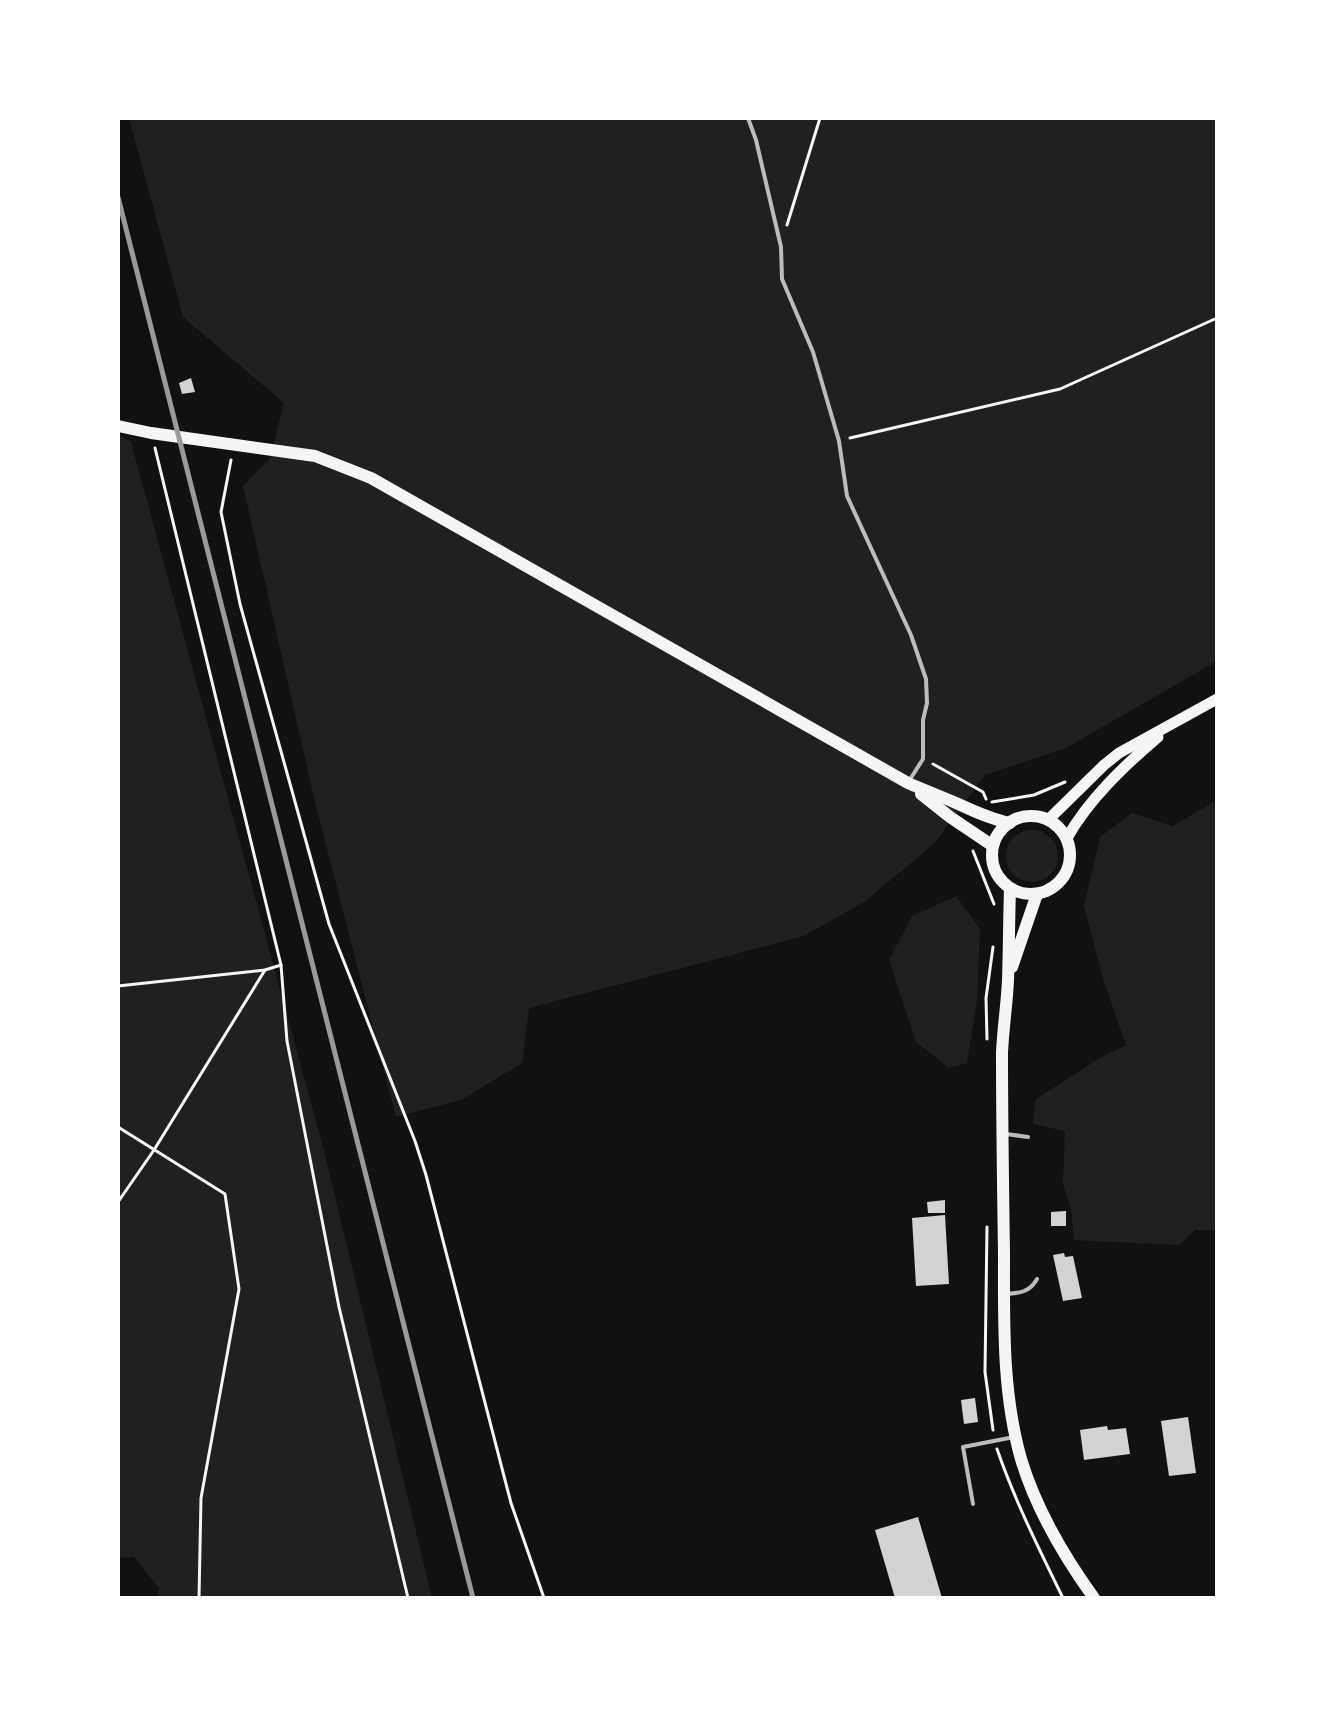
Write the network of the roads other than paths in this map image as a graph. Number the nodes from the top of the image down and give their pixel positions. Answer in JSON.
{"nodes":[{"id":1,"x":748,"y":118,"type":"edge"},
{"id":2,"x":118,"y":426,"type":"edge"},
{"id":3,"x":1217,"y":699,"type":"edge"},
{"id":4,"x":1170,"y":726,"type":"junction"},
{"id":5,"x":908,"y":783,"type":"junction"},
{"id":6,"x":1048,"y":820,"type":"junction"},
{"id":7,"x":1010,"y":823,"type":"junction"},
{"id":8,"x":1067,"y":838,"type":"junction"},
{"id":9,"x":993,"y":846,"type":"junction"},
{"id":10,"x":1010,"y":889,"type":"junction"},
{"id":11,"x":1037,"y":894,"type":"junction"},
{"id":12,"x":1008,"y":982,"type":"junction"},
{"id":13,"x":1003,"y":1134,"type":"junction"},
{"id":14,"x":1028,"y":1137,"type":"dead end"},
{"id":15,"x":1037,"y":1279,"type":"dead end"},
{"id":16,"x":1004,"y":1294,"type":"junction"},
{"id":17,"x":1016,"y":1437,"type":"junction"},
{"id":18,"x":973,"y":1504,"type":"dead end"},
{"id":19,"x":1093,"y":1598,"type":"edge"}],
"edges":[{"from":1,"to":5,"type":"lane"},
{"from":2,"to":5,"type":"main road"},
{"from":3,"to":4,"type":"main road"},
{"from":4,"to":6,"type":"main road"},
{"from":4,"to":8,"type":"main road"},
{"from":5,"to":7,"type":"main road"},
{"from":5,"to":9,"type":"main road"},
{"from":6,"to":7,"type":"main road"},
{"from":6,"to":8,"type":"main road"},
{"from":7,"to":9,"type":"main road"},
{"from":8,"to":11,"type":"main road"},
{"from":9,"to":10,"type":"main road"},
{"from":10,"to":11,"type":"main road"},
{"from":10,"to":12,"type":"main road"},
{"from":11,"to":12,"type":"main road"},
{"from":12,"to":13,"type":"main road"},
{"from":13,"to":14,"type":"lane"},
{"from":13,"to":16,"type":"main road"},
{"from":15,"to":16,"type":"lane"},
{"from":16,"to":17,"type":"main road"},
{"from":17,"to":18,"type":"lane"},
{"from":17,"to":19,"type":"main road"}]}
